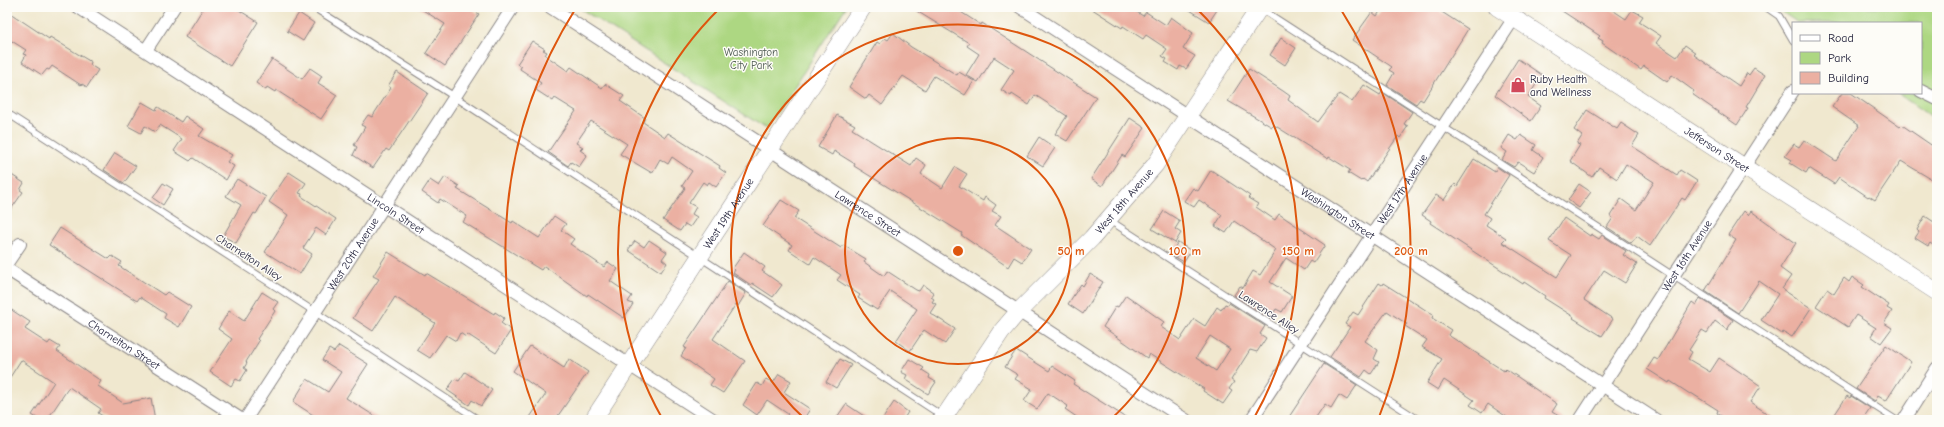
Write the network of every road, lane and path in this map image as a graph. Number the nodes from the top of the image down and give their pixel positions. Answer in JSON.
{"nodes":[{"id":1,"x":78,"y":7,"type":"edge"},
{"id":2,"x":174,"y":7,"type":"edge"},
{"id":3,"x":313,"y":7,"type":"edge"},
{"id":4,"x":513,"y":7,"type":"edge"},
{"id":5,"x":550,"y":7,"type":"edge"},
{"id":6,"x":863,"y":7,"type":"edge"},
{"id":7,"x":1020,"y":7,"type":"edge"},
{"id":8,"x":1259,"y":7,"type":"edge"},
{"id":9,"x":1497,"y":7,"type":"edge"},
{"id":10,"x":1766,"y":7,"type":"edge"},
{"id":11,"x":1514,"y":18,"type":"junction"},
{"id":12,"x":1792,"y":38,"type":"edge"},
{"id":13,"x":146,"y":50,"type":"junction"},
{"id":14,"x":1922,"y":92,"type":"edge"},
{"id":15,"x":1792,"y":93,"type":"edge"},
{"id":16,"x":455,"y":97,"type":"junction"},
{"id":17,"x":1937,"y":100,"type":"edge"},
{"id":18,"x":7,"y":114,"type":"edge"},
{"id":19,"x":1189,"y":116,"type":"junction"},
{"id":20,"x":1443,"y":127,"type":"junction"},
{"id":21,"x":770,"y":150,"type":"junction"},
{"id":22,"x":1745,"y":166,"type":"junction"},
{"id":23,"x":385,"y":205,"type":"junction"},
{"id":24,"x":1108,"y":220,"type":"junction"},
{"id":25,"x":1372,"y":236,"type":"junction"},
{"id":26,"x":20,"y":244,"type":"dead end"},
{"id":27,"x":700,"y":257,"type":"junction"},
{"id":28,"x":7,"y":263,"type":"edge"},
{"id":29,"x":7,"y":269,"type":"edge"},
{"id":30,"x":1672,"y":276,"type":"junction"},
{"id":31,"x":1937,"y":292,"type":"edge"},
{"id":32,"x":315,"y":312,"type":"junction"},
{"id":33,"x":1018,"y":312,"type":"junction"},
{"id":34,"x":1301,"y":344,"type":"junction"},
{"id":35,"x":630,"y":365,"type":"junction"},
{"id":36,"x":1937,"y":368,"type":"edge"},
{"id":37,"x":1602,"y":385,"type":"junction"},
{"id":38,"x":945,"y":419,"type":"edge"},
{"id":39,"x":242,"y":420,"type":"edge"},
{"id":40,"x":245,"y":420,"type":"edge"},
{"id":41,"x":479,"y":420,"type":"edge"},
{"id":42,"x":593,"y":420,"type":"edge"},
{"id":43,"x":714,"y":420,"type":"edge"},
{"id":44,"x":1186,"y":420,"type":"edge"},
{"id":45,"x":1251,"y":420,"type":"edge"},
{"id":46,"x":1419,"y":420,"type":"edge"},
{"id":47,"x":1580,"y":420,"type":"edge"},
{"id":48,"x":1656,"y":420,"type":"edge"},
{"id":49,"x":1896,"y":420,"type":"edge"},
{"id":50,"x":1904,"y":420,"type":"edge"}],
"edges":[{"from":1,"to":13,"type":"street","name":"Lincoln Street"},
{"from":2,"to":13,"type":"street"},
{"from":3,"to":16,"type":"lane"},
{"from":4,"to":16,"type":"street","name":"West 20th Avenue"},
{"from":5,"to":21,"type":"street","name":"Lawrence Street"},
{"from":6,"to":21,"type":"street","name":"West 19th Avenue"},
{"from":7,"to":19,"type":"street","name":"Washington Street"},
{"from":8,"to":19,"type":"street","name":"West 18th Avenue"},
{"from":8,"to":20,"type":"lane"},
{"from":9,"to":11,"type":"street","name":"Jefferson Street"},
{"from":10,"to":12,"type":"lane"},
{"from":11,"to":20,"type":"street","name":"West 17th Avenue"},
{"from":11,"to":22,"type":"street","name":"Jefferson Street"},
{"from":13,"to":23,"type":"street","name":"Lincoln Street"},
{"from":14,"to":17,"type":"street"},
{"from":15,"to":22,"type":"street","name":"West 16th Avenue"},
{"from":16,"to":23,"type":"street","name":"West 20th Avenue"},
{"from":16,"to":27,"type":"lane"},
{"from":18,"to":32,"type":"lane","name":"Charnelton Alley"},
{"from":19,"to":24,"type":"street","name":"West 18th Avenue"},
{"from":19,"to":25,"type":"street","name":"Washington Street"},
{"from":20,"to":25,"type":"street","name":"West 17th Avenue"},
{"from":20,"to":30,"type":"lane"},
{"from":21,"to":27,"type":"street","name":"West 19th Avenue"},
{"from":21,"to":33,"type":"street","name":"Lawrence Street"},
{"from":22,"to":30,"type":"street","name":"West 16th Avenue"},
{"from":22,"to":31,"type":"street","name":"Jefferson Street"},
{"from":23,"to":32,"type":"street","name":"West 20th Avenue"},
{"from":23,"to":35,"type":"street","name":"Lincoln Street"},
{"from":24,"to":33,"type":"street","name":"West 18th Avenue"},
{"from":24,"to":34,"type":"lane","name":"Lawrence Alley"},
{"from":25,"to":34,"type":"street","name":"West 17th Avenue"},
{"from":25,"to":37,"type":"street","name":"Washington Street"},
{"from":26,"to":28,"type":"street"},
{"from":27,"to":35,"type":"street","name":"West 19th Avenue"},
{"from":27,"to":38,"type":"lane"},
{"from":29,"to":39,"type":"street","name":"Charnelton Street"},
{"from":30,"to":37,"type":"street","name":"West 16th Avenue"},
{"from":30,"to":49,"type":"lane"},
{"from":32,"to":40,"type":"street","name":"West 20th Avenue"},
{"from":32,"to":41,"type":"lane","name":"Charnelton Alley"},
{"from":33,"to":38,"type":"street","name":"West 18th Avenue"},
{"from":33,"to":44,"type":"street","name":"Lawrence Street"},
{"from":34,"to":45,"type":"street","name":"West 17th Avenue"},
{"from":34,"to":46,"type":"lane","name":"Lawrence Alley"},
{"from":35,"to":42,"type":"street","name":"West 19th Avenue"},
{"from":35,"to":43,"type":"street","name":"Lincoln Street"},
{"from":36,"to":50,"type":"street"},
{"from":37,"to":47,"type":"street","name":"West 16th Avenue"},
{"from":37,"to":48,"type":"street","name":"Washington Street"}]}
